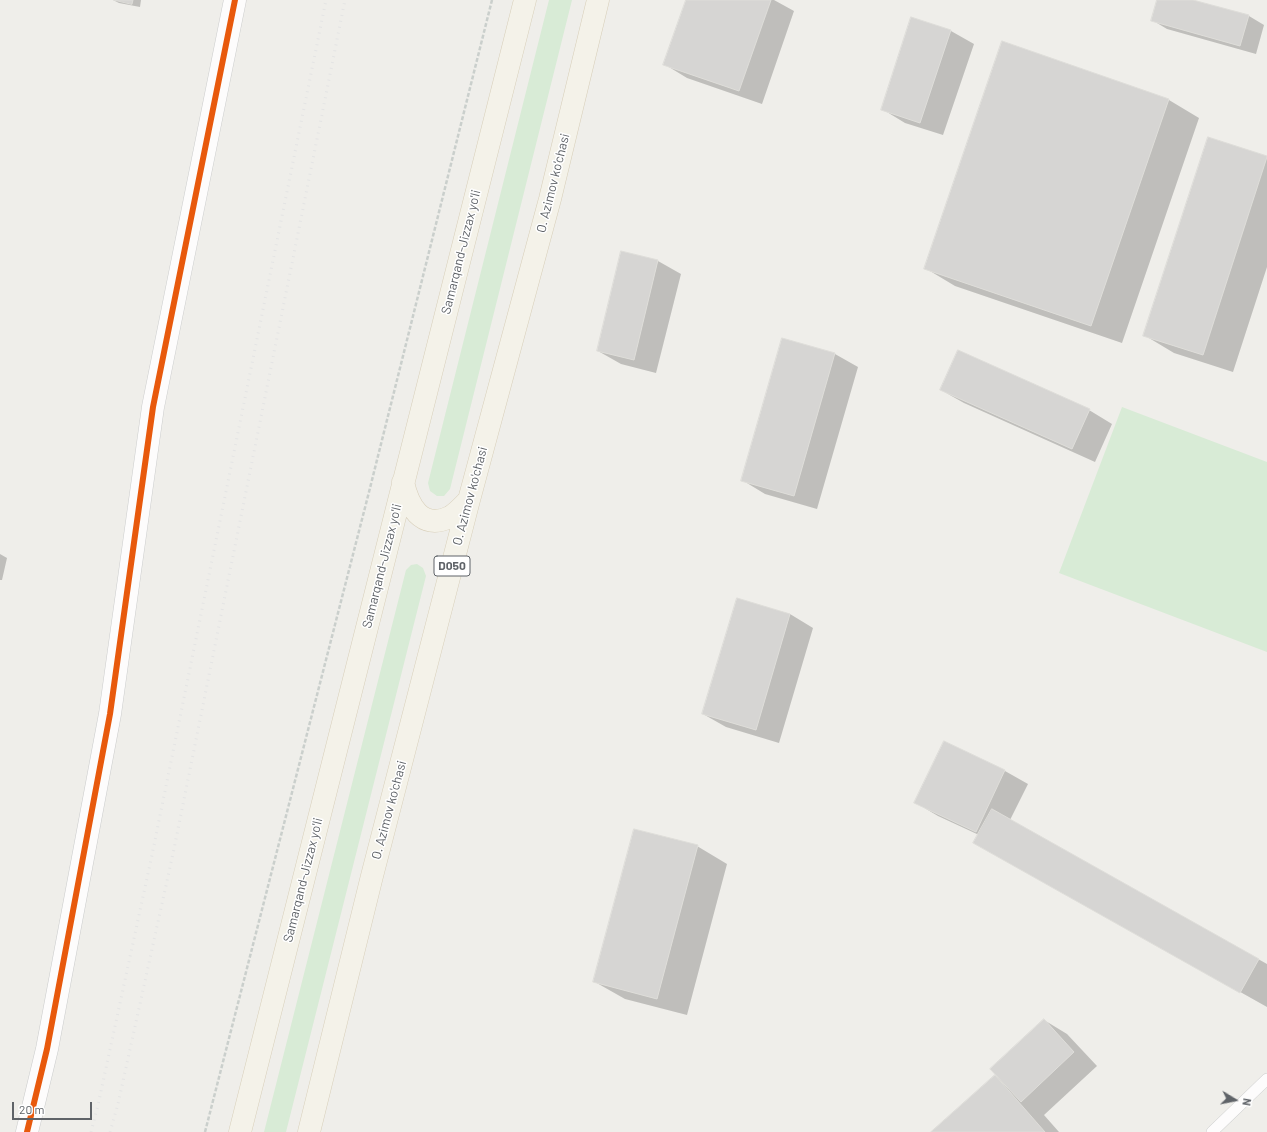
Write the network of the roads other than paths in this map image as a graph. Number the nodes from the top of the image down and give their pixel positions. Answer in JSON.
{"nodes":[{"id":1,"x":234,"y":0,"type":"edge"},
{"id":2,"x":525,"y":0,"type":"edge"},
{"id":3,"x":598,"y":0,"type":"edge"},
{"id":4,"x":403,"y":482,"type":"junction"},
{"id":5,"x":469,"y":500,"type":"junction"},
{"id":6,"x":1267,"y":1079,"type":"edge"},
{"id":7,"x":27,"y":1132,"type":"edge"},
{"id":8,"x":240,"y":1132,"type":"edge"},
{"id":9,"x":308,"y":1132,"type":"edge"},
{"id":10,"x":1212,"y":1132,"type":"edge"}],
"edges":[{"from":1,"to":7,"type":"street"},
{"from":2,"to":4,"type":"main road","name":"Samarqand-Jizzax yo'li"},
{"from":3,"to":5,"type":"main road","name":"O. Azimov ko'chasi","number":"D050"},
{"from":4,"to":5,"type":"main road"},
{"from":4,"to":8,"type":"main road","name":"Samarqand-Jizzax yo'li"},
{"from":5,"to":9,"type":"main road","name":"O. Azimov ko'chasi","number":"D050"},
{"from":6,"to":10,"type":"lane"}]}
